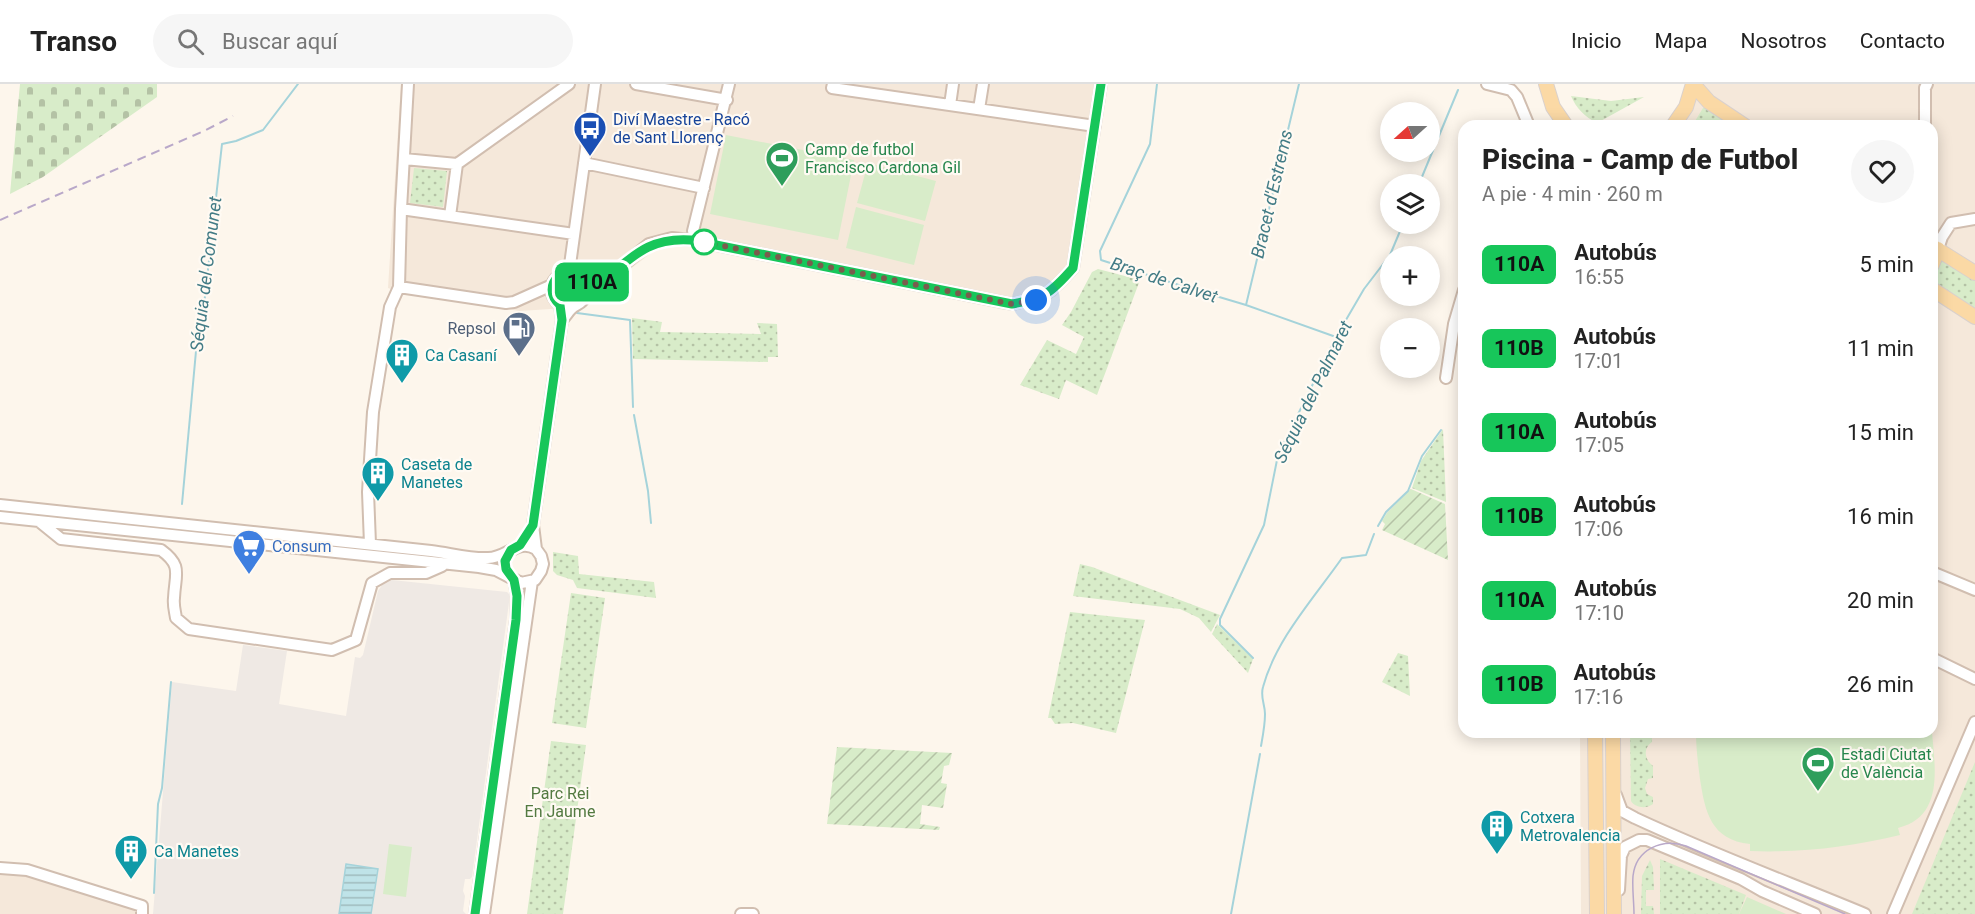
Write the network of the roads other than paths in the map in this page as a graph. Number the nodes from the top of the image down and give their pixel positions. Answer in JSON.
{"nodes":[{"id":1,"x":408,"y":84,"type":"edge"},
{"id":2,"x":569,"y":84,"type":"edge"},
{"id":3,"x":595,"y":84,"type":"edge"},
{"id":4,"x":636,"y":84,"type":"edge"},
{"id":5,"x":729,"y":84,"type":"edge"},
{"id":6,"x":953,"y":84,"type":"edge"},
{"id":7,"x":983,"y":84,"type":"edge"},
{"id":8,"x":1098,"y":84,"type":"edge"},
{"id":9,"x":1487,"y":84,"type":"edge"},
{"id":10,"x":1546,"y":84,"type":"edge"},
{"id":11,"x":1693,"y":84,"type":"edge"},
{"id":12,"x":1925,"y":85,"type":"edge"},
{"id":13,"x":832,"y":86,"type":"edge"},
{"id":14,"x":727,"y":100,"type":"junction"},
{"id":15,"x":950,"y":105,"type":"junction"},
{"id":16,"x":979,"y":109,"type":"junction"},
{"id":17,"x":1527,"y":120,"type":"edge"},
{"id":18,"x":1559,"y":120,"type":"edge"},
{"id":19,"x":1677,"y":120,"type":"edge"},
{"id":20,"x":1736,"y":120,"type":"edge"},
{"id":21,"x":1925,"y":120,"type":"edge"},
{"id":22,"x":1095,"y":126,"type":"junction"},
{"id":23,"x":404,"y":159,"type":"junction"},
{"id":24,"x":584,"y":163,"type":"junction"},
{"id":25,"x":457,"y":164,"type":"junction"},
{"id":26,"x":704,"y":188,"type":"junction"},
{"id":27,"x":401,"y":209,"type":"junction"},
{"id":28,"x":450,"y":216,"type":"junction"},
{"id":29,"x":1975,"y":219,"type":"edge"},
{"id":30,"x":693,"y":231,"type":"dead end"},
{"id":31,"x":574,"y":234,"type":"junction"},
{"id":32,"x":1938,"y":243,"type":"edge"},
{"id":33,"x":1938,"y":250,"type":"edge"},
{"id":34,"x":569,"y":272,"type":"junction"},
{"id":35,"x":1975,"y":273,"type":"edge"},
{"id":36,"x":585,"y":282,"type":"junction"},
{"id":37,"x":600,"y":283,"type":"junction"},
{"id":38,"x":552,"y":285,"type":"junction"},
{"id":39,"x":399,"y":287,"type":"junction"},
{"id":40,"x":1938,"y":293,"type":"edge"},
{"id":41,"x":586,"y":295,"type":"junction"},
{"id":42,"x":560,"y":305,"type":"junction"},
{"id":43,"x":572,"y":307,"type":"junction"},
{"id":44,"x":1458,"y":310,"type":"edge"},
{"id":45,"x":1975,"y":317,"type":"edge"},
{"id":46,"x":562,"y":320,"type":"junction"},
{"id":47,"x":1446,"y":378,"type":"dead end"},
{"id":48,"x":0,"y":505,"type":"edge"},
{"id":49,"x":0,"y":517,"type":"edge"},
{"id":50,"x":40,"y":522,"type":"junction"},
{"id":51,"x":533,"y":525,"type":"junction"},
{"id":52,"x":370,"y":544,"type":"junction"},
{"id":53,"x":520,"y":545,"type":"junction"},
{"id":54,"x":536,"y":549,"type":"junction"},
{"id":55,"x":508,"y":553,"type":"junction"},
{"id":56,"x":445,"y":565,"type":"junction"},
{"id":57,"x":1938,"y":575,"type":"edge"},
{"id":58,"x":512,"y":578,"type":"junction"},
{"id":59,"x":532,"y":581,"type":"junction"},
{"id":60,"x":1975,"y":590,"type":"edge"},
{"id":61,"x":1938,"y":661,"type":"edge"},
{"id":62,"x":1975,"y":679,"type":"edge"},
{"id":63,"x":1975,"y":722,"type":"edge"},
{"id":64,"x":1596,"y":738,"type":"edge"},
{"id":65,"x":1612,"y":738,"type":"edge"},
{"id":66,"x":1613,"y":780,"type":"junction"},
{"id":67,"x":0,"y":868,"type":"edge"},
{"id":68,"x":142,"y":910,"type":"edge"},
{"id":69,"x":475,"y":914,"type":"edge"},
{"id":70,"x":484,"y":914,"type":"edge"},
{"id":71,"x":741,"y":914,"type":"edge"},
{"id":72,"x":753,"y":914,"type":"edge"},
{"id":73,"x":1597,"y":914,"type":"edge"},
{"id":74,"x":1615,"y":914,"type":"edge"},
{"id":75,"x":1815,"y":914,"type":"edge"},
{"id":76,"x":1865,"y":914,"type":"edge"},
{"id":77,"x":1893,"y":914,"type":"edge"}],
"edges":[{"from":1,"to":23,"type":"street"},
{"from":2,"to":25,"type":"street"},
{"from":3,"to":24,"type":"street"},
{"from":4,"to":14,"type":"street"},
{"from":5,"to":14,"type":"street"},
{"from":6,"to":15,"type":"street"},
{"from":7,"to":16,"type":"street"},
{"from":8,"to":22,"type":"street"},
{"from":9,"to":17,"type":"street"},
{"from":10,"to":18,"type":"main road"},
{"from":11,"to":19,"type":"main road"},
{"from":11,"to":20,"type":"main road"},
{"from":12,"to":21,"type":"street"},
{"from":13,"to":15,"type":"street"},
{"from":14,"to":26,"type":"street"},
{"from":15,"to":16,"type":"street"},
{"from":16,"to":22,"type":"street"},
{"from":22,"to":37,"type":"street"},
{"from":23,"to":25,"type":"street"},
{"from":23,"to":27,"type":"street"},
{"from":24,"to":26,"type":"street"},
{"from":24,"to":31,"type":"street"},
{"from":25,"to":28,"type":"street"},
{"from":26,"to":30,"type":"street"},
{"from":27,"to":28,"type":"street"},
{"from":27,"to":39,"type":"street"},
{"from":28,"to":31,"type":"street"},
{"from":29,"to":32,"type":"street"},
{"from":31,"to":34,"type":"street"},
{"from":33,"to":35,"type":"main road"},
{"from":34,"to":36,"type":"street"},
{"from":34,"to":38,"type":"street"},
{"from":36,"to":37,"type":"street"},
{"from":36,"to":41,"type":"street"},
{"from":37,"to":41,"type":"street"},
{"from":38,"to":39,"type":"street"},
{"from":38,"to":42,"type":"street"},
{"from":39,"to":52,"type":"street"},
{"from":40,"to":45,"type":"main road"},
{"from":41,"to":43,"type":"street"},
{"from":42,"to":43,"type":"street"},
{"from":42,"to":46,"type":"street"},
{"from":43,"to":46,"type":"street"},
{"from":44,"to":47,"type":"street"},
{"from":46,"to":51,"type":"street"},
{"from":48,"to":52,"type":"street"},
{"from":49,"to":50,"type":"street"},
{"from":50,"to":56,"type":"street"},
{"from":50,"to":56,"type":"street"},
{"from":51,"to":53,"type":"street"},
{"from":51,"to":54,"type":"street"},
{"from":52,"to":55,"type":"street"},
{"from":53,"to":54,"type":"street"},
{"from":53,"to":55,"type":"street"},
{"from":54,"to":59,"type":"street"},
{"from":55,"to":58,"type":"street"},
{"from":56,"to":58,"type":"street"},
{"from":57,"to":60,"type":"street"},
{"from":58,"to":59,"type":"street"},
{"from":58,"to":69,"type":"street"},
{"from":59,"to":70,"type":"street"},
{"from":61,"to":62,"type":"street"},
{"from":63,"to":77,"type":"street"},
{"from":64,"to":73,"type":"main road"},
{"from":65,"to":66,"type":"main road"},
{"from":66,"to":74,"type":"main road"},
{"from":66,"to":76,"type":"street"},
{"from":67,"to":68,"type":"street"},
{"from":71,"to":72,"type":"street"},
{"from":74,"to":75,"type":"street"}]}
